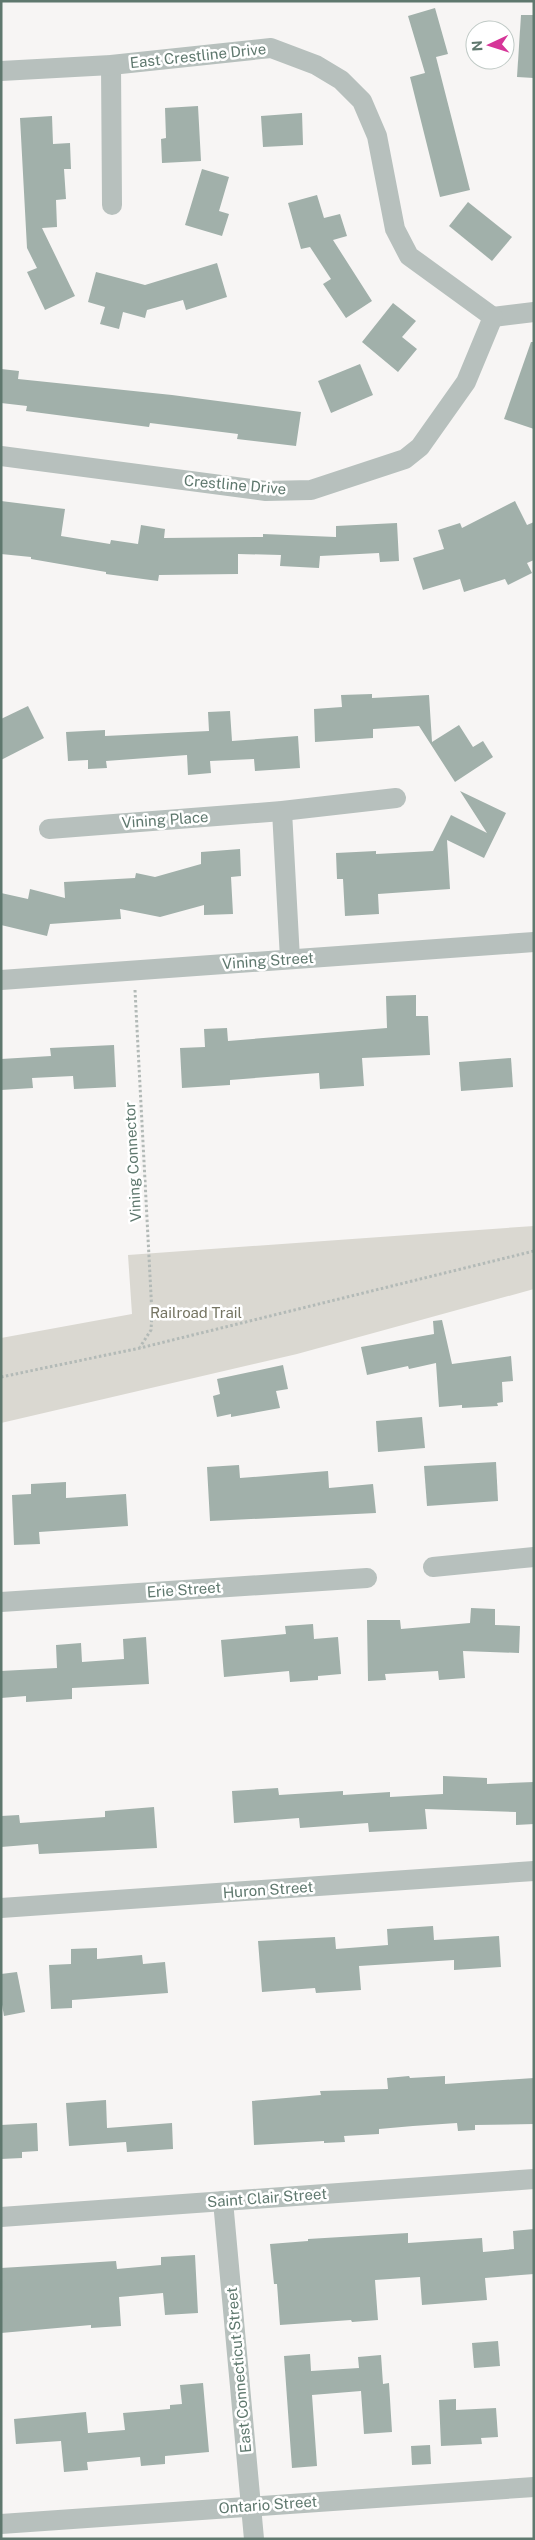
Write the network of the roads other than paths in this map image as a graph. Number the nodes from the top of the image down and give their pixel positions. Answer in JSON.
{"nodes":[{"id":1,"x":110,"y":65,"type":"junction"},
{"id":2,"x":1,"y":71,"type":"edge"},
{"id":3,"x":112,"y":205,"type":"dead end"},
{"id":4,"x":534,"y":312,"type":"edge"},
{"id":5,"x":493,"y":317,"type":"junction"},
{"id":6,"x":1,"y":456,"type":"edge"},
{"id":7,"x":396,"y":798,"type":"dead end"},
{"id":8,"x":282,"y":811,"type":"junction"},
{"id":9,"x":49,"y":829,"type":"dead end"},
{"id":10,"x":534,"y":942,"type":"edge"},
{"id":11,"x":290,"y":959,"type":"junction"},
{"id":12,"x":1,"y":980,"type":"edge"},
{"id":13,"x":534,"y":1557,"type":"edge"},
{"id":14,"x":433,"y":1567,"type":"dead end"},
{"id":15,"x":367,"y":1578,"type":"dead end"},
{"id":16,"x":1,"y":1602,"type":"edge"},
{"id":17,"x":534,"y":1871,"type":"edge"},
{"id":18,"x":1,"y":1908,"type":"edge"},
{"id":19,"x":534,"y":2179,"type":"edge"},
{"id":20,"x":223,"y":2201,"type":"junction"},
{"id":21,"x":1,"y":2217,"type":"edge"},
{"id":22,"x":534,"y":2487,"type":"edge"},
{"id":23,"x":252,"y":2506,"type":"junction"},
{"id":24,"x":1,"y":2524,"type":"edge"},
{"id":25,"x":254,"y":2539,"type":"edge"}],
"edges":[{"from":1,"to":2,"type":"street","name":"East Crestline Drive"},
{"from":1,"to":3,"type":"street","name":"East Crestline Drive"},
{"from":1,"to":5,"type":"street","name":"East Crestline Drive"},
{"from":4,"to":5,"type":"street"},
{"from":5,"to":6,"type":"street","name":"Crestline Drive"},
{"from":7,"to":8,"type":"street","name":"Vining Place"},
{"from":8,"to":9,"type":"street","name":"Vining Place"},
{"from":8,"to":11,"type":"street"},
{"from":10,"to":11,"type":"street","name":"Vining Street"},
{"from":11,"to":12,"type":"street","name":"Vining Street"},
{"from":13,"to":14,"type":"street"},
{"from":15,"to":16,"type":"street","name":"Erie Street"},
{"from":17,"to":18,"type":"street","name":"Huron Street"},
{"from":19,"to":20,"type":"street","name":"Saint Clair Street"},
{"from":20,"to":21,"type":"street","name":"Saint Clair Street"},
{"from":20,"to":23,"type":"street","name":"East Connecticut Street"},
{"from":22,"to":23,"type":"street","name":"Ontario Street"},
{"from":23,"to":24,"type":"street","name":"Ontario Street"},
{"from":23,"to":25,"type":"street","name":"East Connecticut Street"}]}
